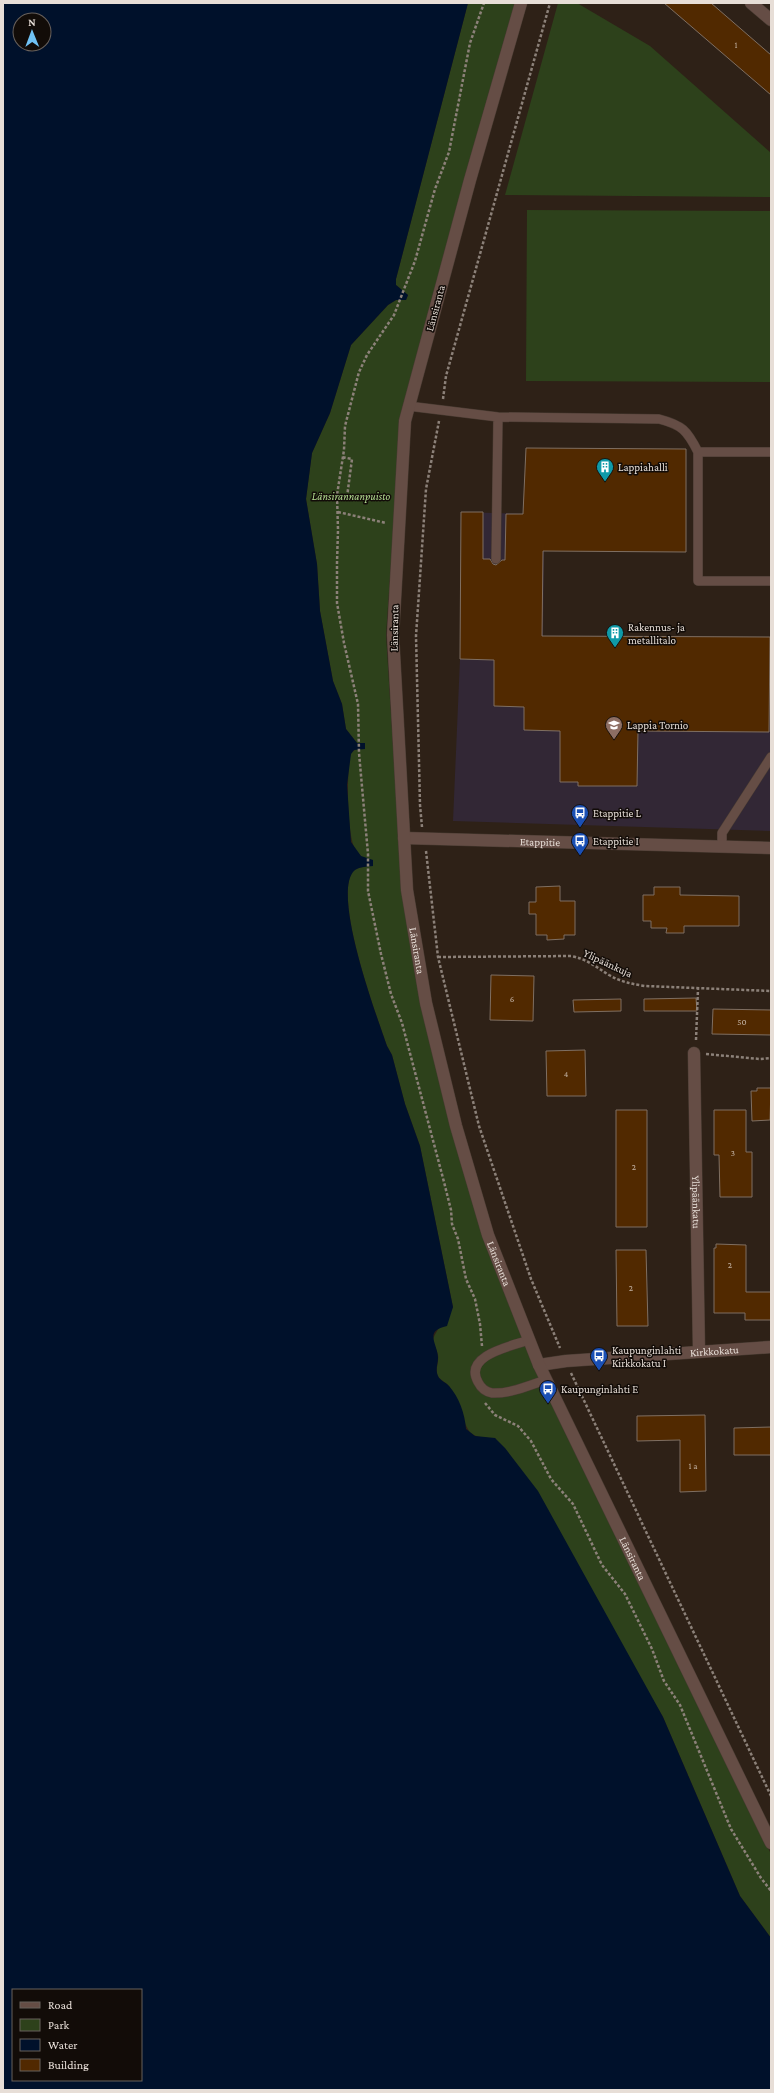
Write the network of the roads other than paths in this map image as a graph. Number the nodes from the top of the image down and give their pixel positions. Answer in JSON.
{"nodes":[{"id":1,"x":521,"y":3,"type":"edge"},
{"id":2,"x":751,"y":3,"type":"edge"},
{"id":3,"x":771,"y":20,"type":"edge"},
{"id":4,"x":408,"y":406,"type":"junction"},
{"id":5,"x":498,"y":417,"type":"junction"},
{"id":6,"x":698,"y":452,"type":"junction"},
{"id":7,"x":771,"y":452,"type":"edge"},
{"id":8,"x":496,"y":560,"type":"dead end"},
{"id":9,"x":771,"y":581,"type":"edge"},
{"id":10,"x":771,"y":757,"type":"edge"},
{"id":11,"x":404,"y":838,"type":"junction"},
{"id":12,"x":722,"y":847,"type":"junction"},
{"id":13,"x":771,"y":848,"type":"edge"},
{"id":14,"x":694,"y":1054,"type":"road end"},
{"id":15,"x":529,"y":1340,"type":"junction"},
{"id":16,"x":771,"y":1347,"type":"edge"},
{"id":17,"x":699,"y":1351,"type":"junction"},
{"id":18,"x":539,"y":1365,"type":"junction"},
{"id":19,"x":546,"y":1380,"type":"junction"},
{"id":20,"x":771,"y":1843,"type":"edge"}],
"edges":[{"from":1,"to":4,"type":"street","name":"Länsiranta"},
{"from":2,"to":3,"type":"street"},
{"from":4,"to":5,"type":"lane"},
{"from":4,"to":11,"type":"street","name":"Länsiranta"},
{"from":5,"to":6,"type":"lane"},
{"from":5,"to":8,"type":"lane"},
{"from":6,"to":7,"type":"lane"},
{"from":6,"to":9,"type":"lane"},
{"from":10,"to":12,"type":"lane"},
{"from":11,"to":12,"type":"street","name":"Etappitie"},
{"from":11,"to":15,"type":"street","name":"Länsiranta"},
{"from":12,"to":13,"type":"street","name":"Etappitie"},
{"from":14,"to":17,"type":"street","name":"Ylipäänkatu"},
{"from":15,"to":18,"type":"street","name":"Länsiranta"},
{"from":15,"to":19,"type":"lane"},
{"from":16,"to":17,"type":"street","name":"Kirkkokatu"},
{"from":17,"to":18,"type":"street","name":"Kirkkokatu"},
{"from":18,"to":19,"type":"street","name":"Länsiranta"},
{"from":19,"to":20,"type":"street","name":"Länsiranta"}]}
